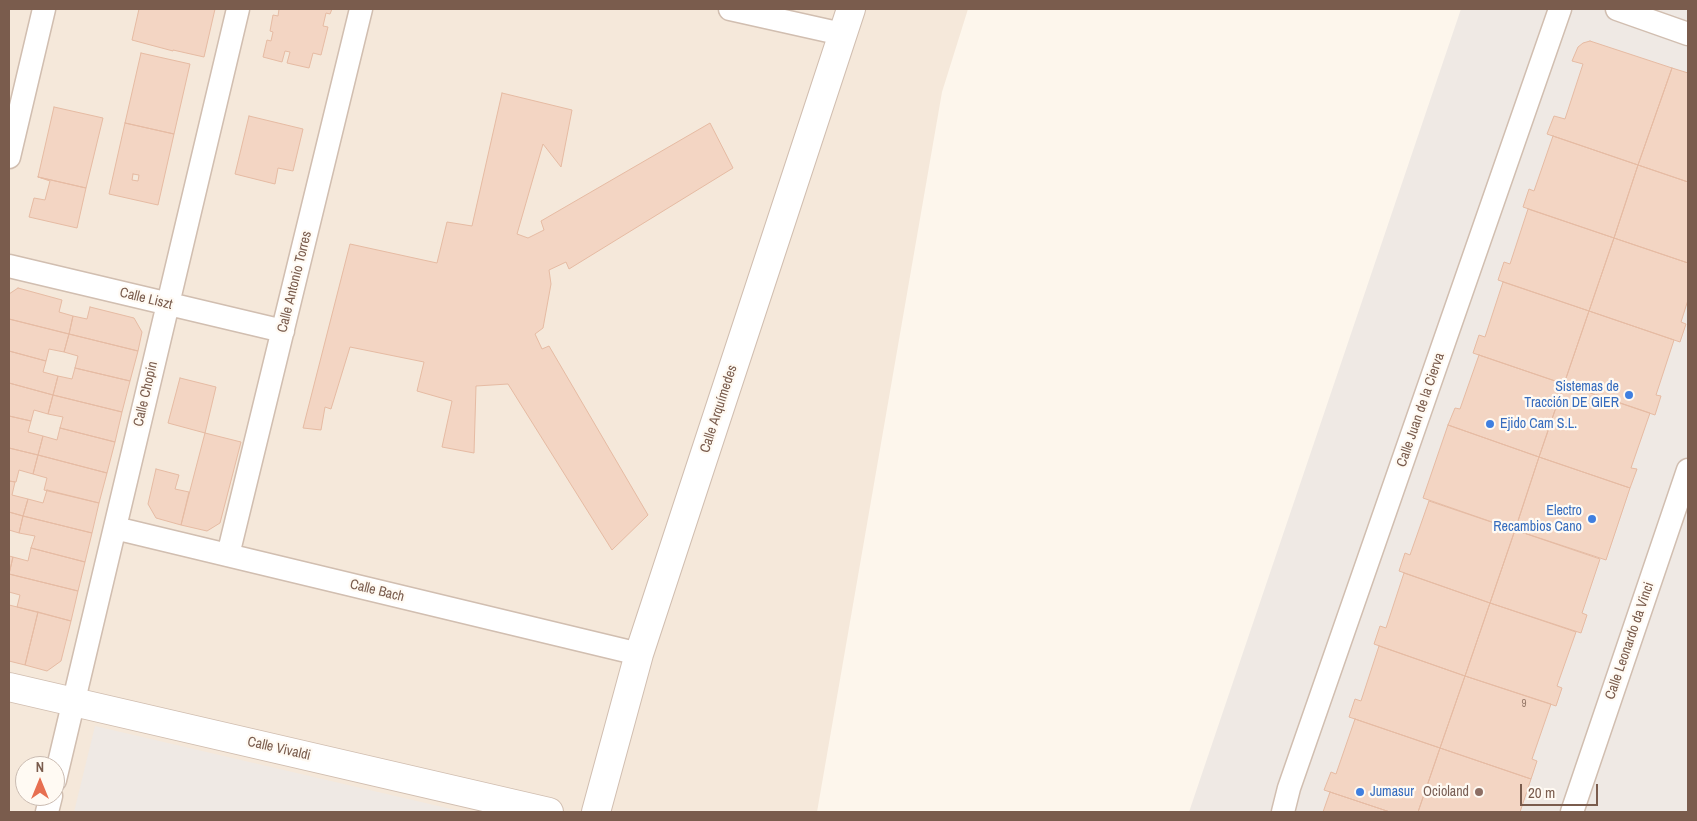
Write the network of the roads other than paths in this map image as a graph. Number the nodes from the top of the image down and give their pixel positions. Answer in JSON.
{"nodes":[{"id":1,"x":44,"y":9,"type":"edge"},
{"id":2,"x":238,"y":9,"type":"edge"},
{"id":3,"x":361,"y":9,"type":"edge"},
{"id":4,"x":730,"y":9,"type":"edge"},
{"id":5,"x":1560,"y":9,"type":"edge"},
{"id":6,"x":1617,"y":9,"type":"edge"},
{"id":7,"x":847,"y":21,"type":"edge"},
{"id":8,"x":1688,"y":34,"type":"edge"},
{"id":9,"x":9,"y":157,"type":"edge"},
{"id":10,"x":9,"y":266,"type":"edge"},
{"id":11,"x":168,"y":305,"type":"junction"},
{"id":12,"x":283,"y":331,"type":"junction"},
{"id":13,"x":1688,"y":470,"type":"edge"},
{"id":14,"x":114,"y":528,"type":"junction"},
{"id":15,"x":228,"y":555,"type":"junction"},
{"id":16,"x":639,"y":654,"type":"junction"},
{"id":17,"x":9,"y":687,"type":"edge"},
{"id":18,"x":74,"y":701,"type":"junction"},
{"id":19,"x":61,"y":756,"type":"edge"},
{"id":20,"x":549,"y":812,"type":"edge"},
{"id":21,"x":596,"y":812,"type":"edge"},
{"id":22,"x":1283,"y":812,"type":"edge"},
{"id":23,"x":1572,"y":812,"type":"edge"}],
"edges":[{"from":1,"to":9,"type":"street"},
{"from":2,"to":11,"type":"street","name":"Calle Chopin"},
{"from":3,"to":12,"type":"street","name":"Calle Antonio Torres"},
{"from":4,"to":7,"type":"street"},
{"from":5,"to":22,"type":"street","name":"Calle Juan de la Cierva"},
{"from":6,"to":8,"type":"street"},
{"from":7,"to":16,"type":"street","name":"Calle Arquímedes"},
{"from":10,"to":11,"type":"street","name":"Calle Liszt"},
{"from":11,"to":12,"type":"street","name":"Calle Liszt"},
{"from":11,"to":14,"type":"street","name":"Calle Chopin"},
{"from":12,"to":15,"type":"street","name":"Calle Antonio Torres"},
{"from":13,"to":23,"type":"street","name":"Calle Leonardo da Vinci"},
{"from":14,"to":15,"type":"street","name":"Calle Bach"},
{"from":14,"to":18,"type":"street","name":"Calle Chopin"},
{"from":15,"to":16,"type":"street","name":"Calle Bach"},
{"from":16,"to":21,"type":"street","name":"Calle Arquímedes"},
{"from":17,"to":18,"type":"street","name":"Calle Vivaldi"},
{"from":18,"to":19,"type":"street","name":"Calle Chopin"},
{"from":18,"to":20,"type":"street","name":"Calle Vivaldi"}]}
